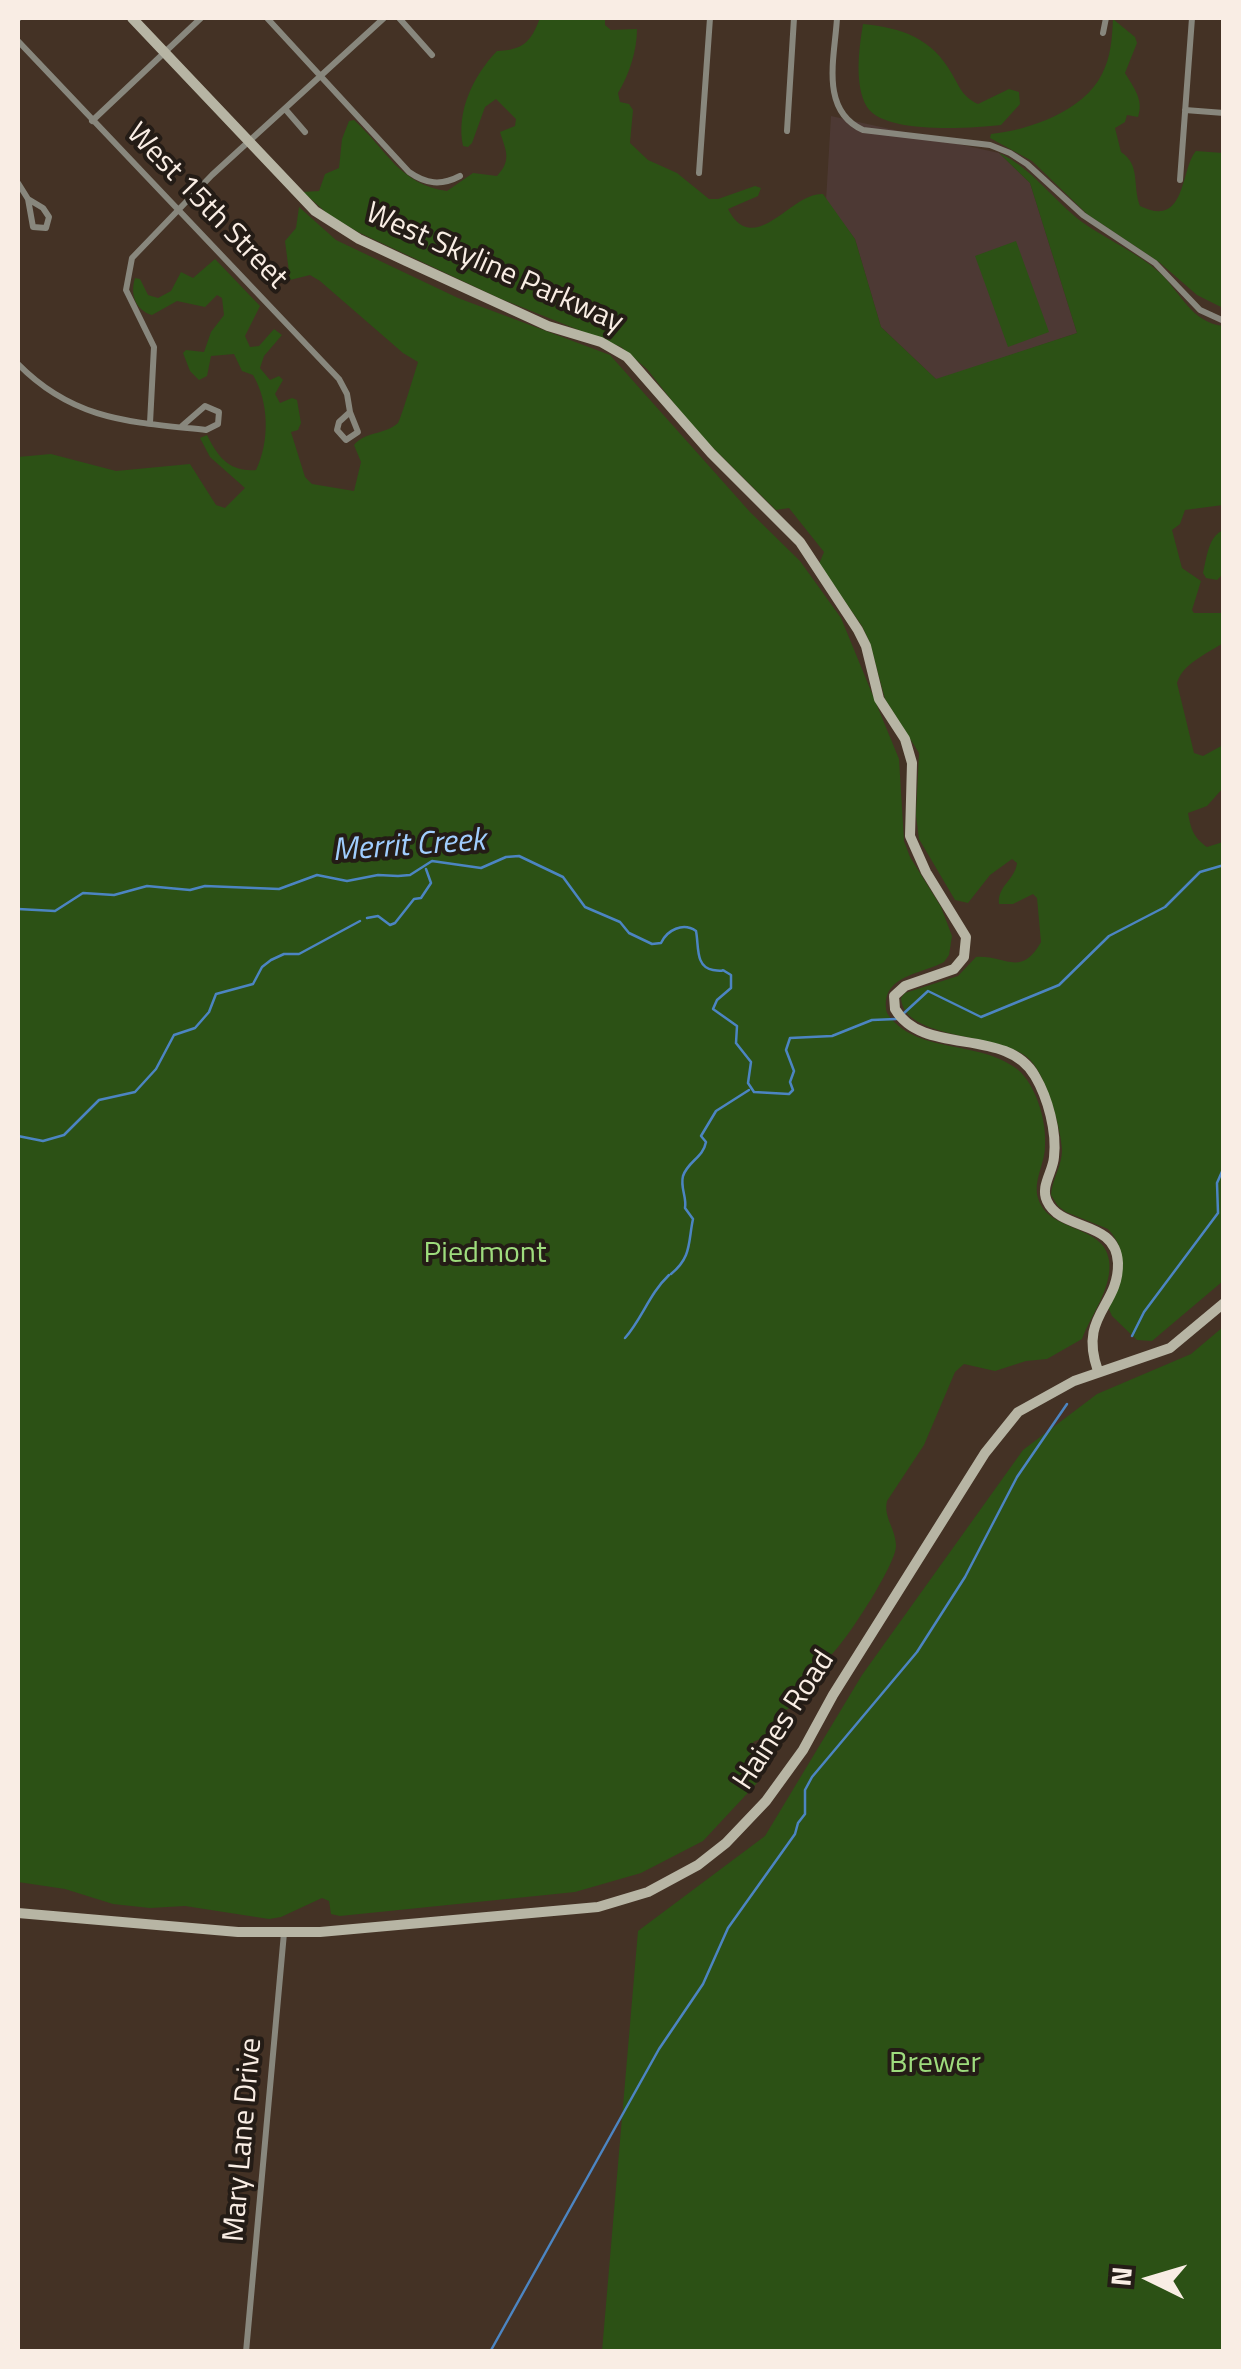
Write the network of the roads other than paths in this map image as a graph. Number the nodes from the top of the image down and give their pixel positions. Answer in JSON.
{"nodes":[{"id":1,"x":132,"y":18,"type":"edge"},
{"id":2,"x":201,"y":18,"type":"edge"},
{"id":3,"x":266,"y":18,"type":"edge"},
{"id":4,"x":384,"y":18,"type":"edge"},
{"id":5,"x":400,"y":18,"type":"edge"},
{"id":6,"x":710,"y":18,"type":"edge"},
{"id":7,"x":794,"y":18,"type":"edge"},
{"id":8,"x":837,"y":18,"type":"edge"},
{"id":9,"x":1106,"y":18,"type":"edge"},
{"id":10,"x":1192,"y":18,"type":"edge"},
{"id":11,"x":1102,"y":33,"type":"dead end"},
{"id":12,"x":18,"y":41,"type":"edge"},
{"id":13,"x":164,"y":52,"type":"junction"},
{"id":14,"x":432,"y":55,"type":"dead end"},
{"id":15,"x":322,"y":76,"type":"junction"},
{"id":16,"x":286,"y":110,"type":"junction"},
{"id":17,"x":1185,"y":110,"type":"junction"},
{"id":18,"x":1224,"y":113,"type":"edge"},
{"id":19,"x":92,"y":120,"type":"junction"},
{"id":20,"x":306,"y":132,"type":"dead end"},
{"id":21,"x":787,"y":132,"type":"dead end"},
{"id":22,"x":248,"y":144,"type":"junction"},
{"id":23,"x":699,"y":173,"type":"dead end"},
{"id":24,"x":460,"y":176,"type":"dead end"},
{"id":25,"x":1180,"y":180,"type":"dead end"},
{"id":26,"x":18,"y":183,"type":"edge"},
{"id":27,"x":28,"y":199,"type":"junction"},
{"id":28,"x":177,"y":210,"type":"junction"},
{"id":29,"x":1224,"y":320,"type":"edge"},
{"id":30,"x":18,"y":364,"type":"edge"},
{"id":31,"x":350,"y":412,"type":"dead end"},
{"id":32,"x":150,"y":423,"type":"junction"},
{"id":33,"x":182,"y":426,"type":"junction"},
{"id":34,"x":1224,"y":1303,"type":"edge"},
{"id":35,"x":1098,"y":1371,"type":"junction"},
{"id":36,"x":18,"y":1913,"type":"edge"},
{"id":37,"x":284,"y":1932,"type":"junction"},
{"id":38,"x":246,"y":2352,"type":"edge"}],
"edges":[{"from":1,"to":13,"type":"street","name":"West Skyline Parkway"},
{"from":2,"to":13,"type":"street"},
{"from":3,"to":15,"type":"street"},
{"from":4,"to":15,"type":"street"},
{"from":5,"to":14,"type":"street"},
{"from":6,"to":23,"type":"street"},
{"from":7,"to":21,"type":"street"},
{"from":8,"to":29,"type":"street"},
{"from":9,"to":11,"type":"street"},
{"from":10,"to":17,"type":"street"},
{"from":12,"to":19,"type":"street","name":"West 15th Street"},
{"from":13,"to":19,"type":"street"},
{"from":13,"to":22,"type":"street","name":"West Skyline Parkway"},
{"from":15,"to":16,"type":"street"},
{"from":15,"to":24,"type":"street"},
{"from":16,"to":20,"type":"street"},
{"from":16,"to":22,"type":"street"},
{"from":17,"to":18,"type":"street"},
{"from":17,"to":25,"type":"street"},
{"from":19,"to":28,"type":"street","name":"West 15th Street"},
{"from":22,"to":28,"type":"street"},
{"from":22,"to":35,"type":"street","name":"West Skyline Parkway"},
{"from":26,"to":27,"type":"street"},
{"from":27,"to":27,"type":"street"},
{"from":28,"to":31,"type":"street","name":"West 15th Street"},
{"from":28,"to":32,"type":"street"},
{"from":30,"to":32,"type":"street"},
{"from":32,"to":33,"type":"street"},
{"from":33,"to":33,"type":"street"},
{"from":34,"to":35,"type":"street","name":"Haines Road"},
{"from":35,"to":37,"type":"street","name":"Haines Road"},
{"from":36,"to":37,"type":"street","name":"Haines Road"},
{"from":37,"to":38,"type":"street","name":"Mary Lane Drive"}]}
